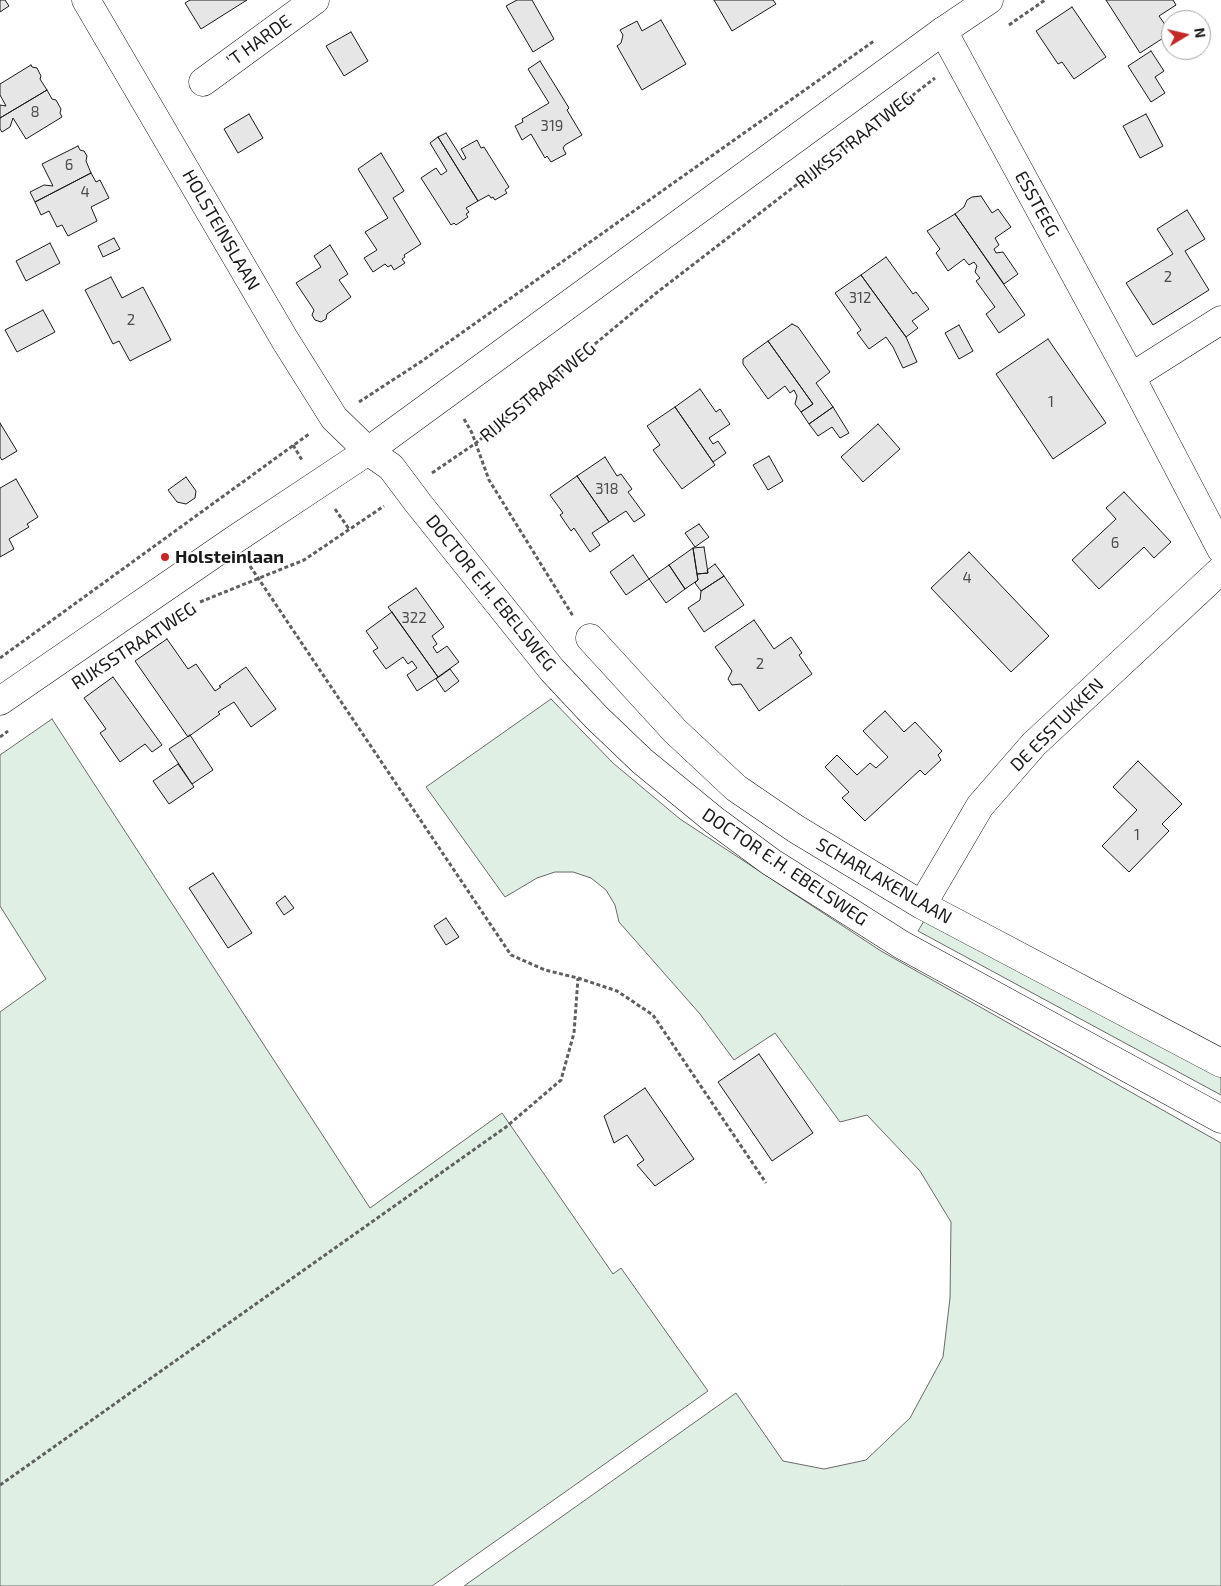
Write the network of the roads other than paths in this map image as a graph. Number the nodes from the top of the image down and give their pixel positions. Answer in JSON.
{"nodes":[{"id":1,"x":86,"y":0,"type":"edge"},
{"id":2,"x":315,"y":0,"type":"edge"},
{"id":3,"x":989,"y":0,"type":"edge"},
{"id":4,"x":943,"y":31,"type":"junction"},
{"id":5,"x":203,"y":82,"type":"dead end"},
{"id":6,"x":1221,"y":320,"type":"edge"},
{"id":7,"x":1131,"y":377,"type":"junction"},
{"id":8,"x":368,"y":451,"type":"junction"},
{"id":9,"x":1221,"y":549,"type":"edge"},
{"id":10,"x":1221,"y":570,"type":"edge"},
{"id":11,"x":590,"y":638,"type":"road end"},
{"id":12,"x":0,"y":702,"type":"edge"},
{"id":13,"x":922,"y":905,"type":"junction"},
{"id":14,"x":1221,"y":1063,"type":"edge"},
{"id":15,"x":1221,"y":1119,"type":"edge"}],
"edges":[{"from":1,"to":8,"type":"street","name":"HOLSTEINSLAAN"},
{"from":2,"to":5,"type":"street","name":"'T HARDE"},
{"from":3,"to":4,"type":"street","name":"RIJKSSTRAATWEG"},
{"from":4,"to":7,"type":"street","name":"ESSTEEG"},
{"from":4,"to":8,"type":"street","name":"RIJKSSTRAATWEG"},
{"from":6,"to":7,"type":"street"},
{"from":7,"to":9,"type":"street","name":"ESSTEEG"},
{"from":8,"to":12,"type":"street","name":"RIJKSSTRAATWEG"},
{"from":8,"to":15,"type":"street","name":"DOCTOR E.H. EBELSWEG"},
{"from":10,"to":13,"type":"street","name":"DE ESSTUKKEN"},
{"from":11,"to":13,"type":"street","name":"SCHARLAKENLAAN"},
{"from":13,"to":14,"type":"street","name":"SCHARLAKENLAAN"}]}
